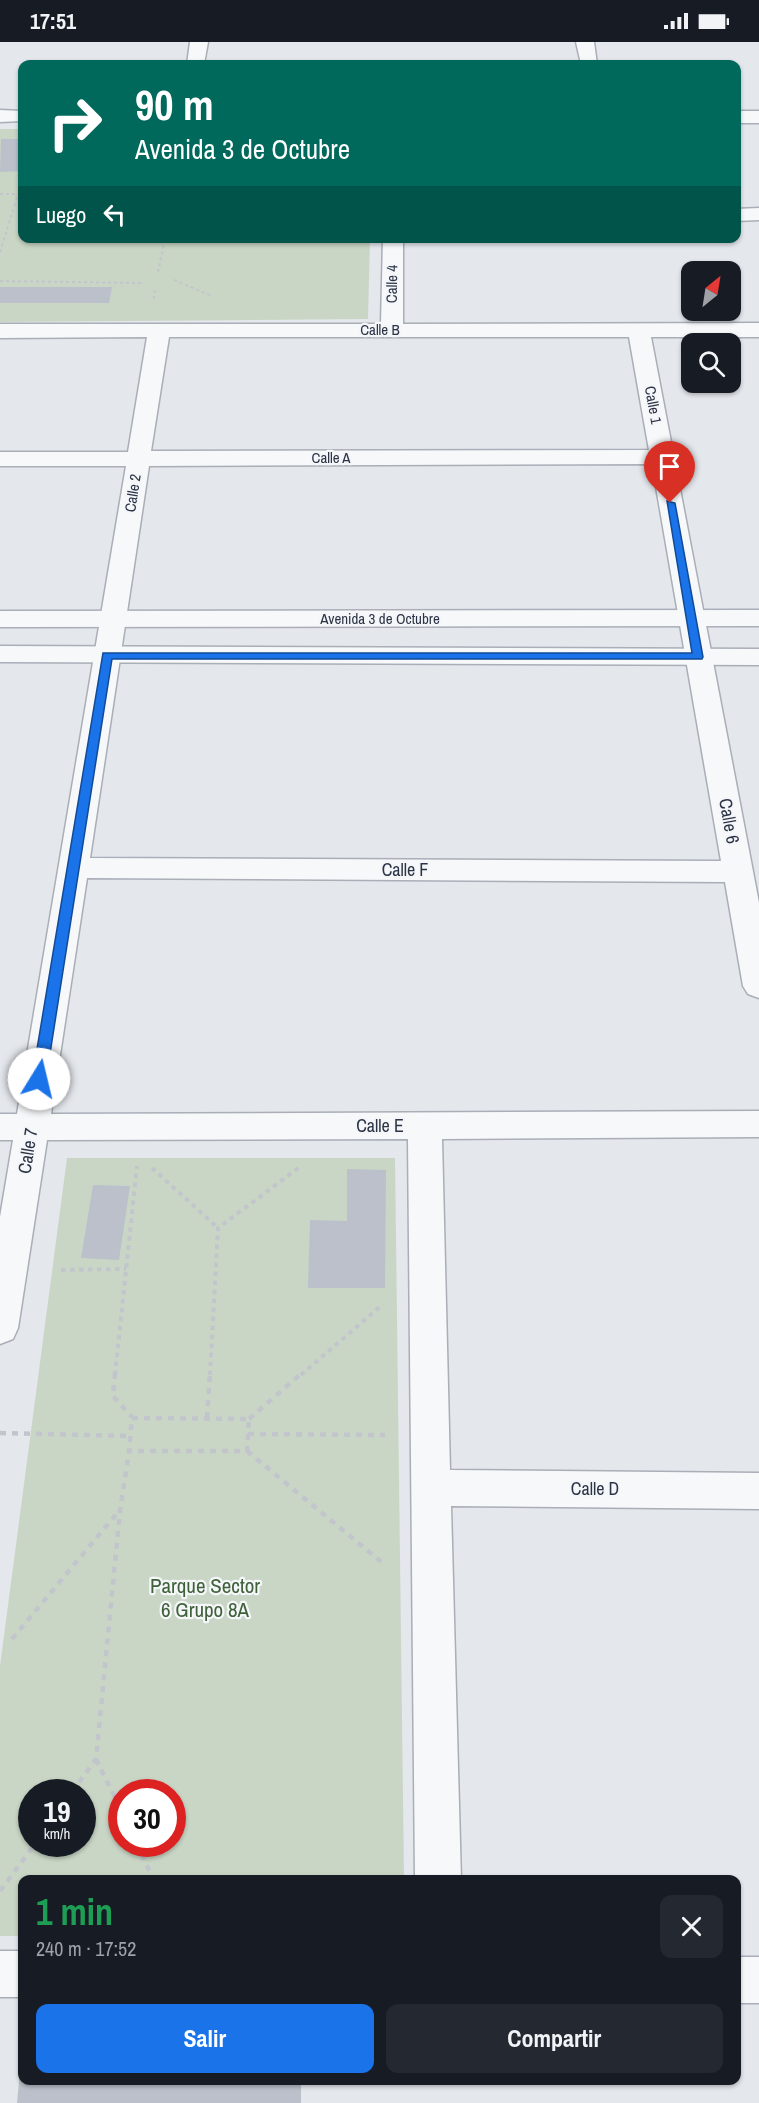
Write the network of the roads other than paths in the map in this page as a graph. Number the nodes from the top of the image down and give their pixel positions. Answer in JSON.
{"nodes":[{"id":1,"x":199,"y":42,"type":"edge"},
{"id":2,"x":585,"y":42,"type":"edge"},
{"id":3,"x":197,"y":60,"type":"edge"},
{"id":4,"x":588,"y":60,"type":"edge"},
{"id":5,"x":0,"y":116,"type":"edge"},
{"id":6,"x":18,"y":116,"type":"edge"},
{"id":7,"x":741,"y":117,"type":"edge"},
{"id":8,"x":759,"y":117,"type":"edge"},
{"id":9,"x":741,"y":214,"type":"edge"},
{"id":10,"x":759,"y":214,"type":"edge"},
{"id":11,"x":393,"y":243,"type":"edge"},
{"id":12,"x":0,"y":330,"type":"edge"},
{"id":13,"x":159,"y":330,"type":"junction"},
{"id":14,"x":392,"y":330,"type":"junction"},
{"id":15,"x":639,"y":330,"type":"junction"},
{"id":16,"x":759,"y":330,"type":"edge"},
{"id":17,"x":662,"y":457,"type":"junction"},
{"id":18,"x":0,"y":459,"type":"edge"},
{"id":19,"x":138,"y":459,"type":"junction"},
{"id":20,"x":691,"y":617,"type":"junction"},
{"id":21,"x":759,"y":618,"type":"edge"},
{"id":22,"x":0,"y":619,"type":"edge"},
{"id":23,"x":113,"y":620,"type":"junction"},
{"id":24,"x":0,"y":654,"type":"edge"},
{"id":25,"x":107,"y":655,"type":"junction"},
{"id":26,"x":698,"y":657,"type":"junction"},
{"id":27,"x":759,"y":657,"type":"edge"},
{"id":28,"x":73,"y":868,"type":"junction"},
{"id":29,"x":738,"y":872,"type":"junction"},
{"id":30,"x":759,"y":986,"type":"edge"},
{"id":31,"x":759,"y":1124,"type":"edge"},
{"id":32,"x":425,"y":1125,"type":"junction"},
{"id":33,"x":16,"y":1127,"type":"edge"},
{"id":34,"x":0,"y":1328,"type":"edge"},
{"id":35,"x":432,"y":1488,"type":"junction"},
{"id":36,"x":759,"y":1491,"type":"edge"},
{"id":37,"x":438,"y":1875,"type":"edge"},
{"id":38,"x":0,"y":1974,"type":"edge"},
{"id":39,"x":18,"y":1974,"type":"edge"},
{"id":40,"x":741,"y":1980,"type":"edge"},
{"id":41,"x":759,"y":1980,"type":"edge"}],
"edges":[{"from":1,"to":3,"type":"street"},
{"from":2,"to":4,"type":"street"},
{"from":5,"to":6,"type":"street"},
{"from":7,"to":8,"type":"street"},
{"from":9,"to":10,"type":"street"},
{"from":11,"to":14,"type":"street","name":"Calle 4"},
{"from":12,"to":13,"type":"street","name":"Calle B"},
{"from":13,"to":14,"type":"street","name":"Calle B"},
{"from":13,"to":19,"type":"street","name":"Calle 2"},
{"from":14,"to":15,"type":"street","name":"Calle B"},
{"from":15,"to":16,"type":"street","name":"Calle B"},
{"from":15,"to":17,"type":"street","name":"Calle 1"},
{"from":17,"to":19,"type":"street","name":"Calle A"},
{"from":17,"to":20,"type":"street","name":"Calle 1"},
{"from":18,"to":19,"type":"street","name":"Calle A"},
{"from":19,"to":23,"type":"street","name":"Calle 2"},
{"from":20,"to":21,"type":"street","name":"Avenida 3 de Octubre"},
{"from":20,"to":23,"type":"street","name":"Avenida 3 de Octubre"},
{"from":20,"to":26,"type":"street","name":"Calle 1"},
{"from":22,"to":23,"type":"street","name":"Avenida 3 de Octubre"},
{"from":23,"to":25,"type":"street","name":"Calle 2"},
{"from":24,"to":25,"type":"street"},
{"from":25,"to":26,"type":"street"},
{"from":25,"to":28,"type":"street","name":"Calle 7"},
{"from":26,"to":27,"type":"street"},
{"from":26,"to":29,"type":"street","name":"Calle 6"},
{"from":28,"to":29,"type":"street","name":"Calle F"},
{"from":28,"to":33,"type":"street","name":"Calle 7"},
{"from":29,"to":30,"type":"street","name":"Calle 6"},
{"from":31,"to":32,"type":"street","name":"Calle E"},
{"from":32,"to":33,"type":"street","name":"Calle E"},
{"from":32,"to":35,"type":"street"},
{"from":33,"to":34,"type":"street","name":"Calle 7"},
{"from":35,"to":36,"type":"street","name":"Calle D"},
{"from":35,"to":37,"type":"street"},
{"from":38,"to":39,"type":"street"},
{"from":40,"to":41,"type":"street"}]}
